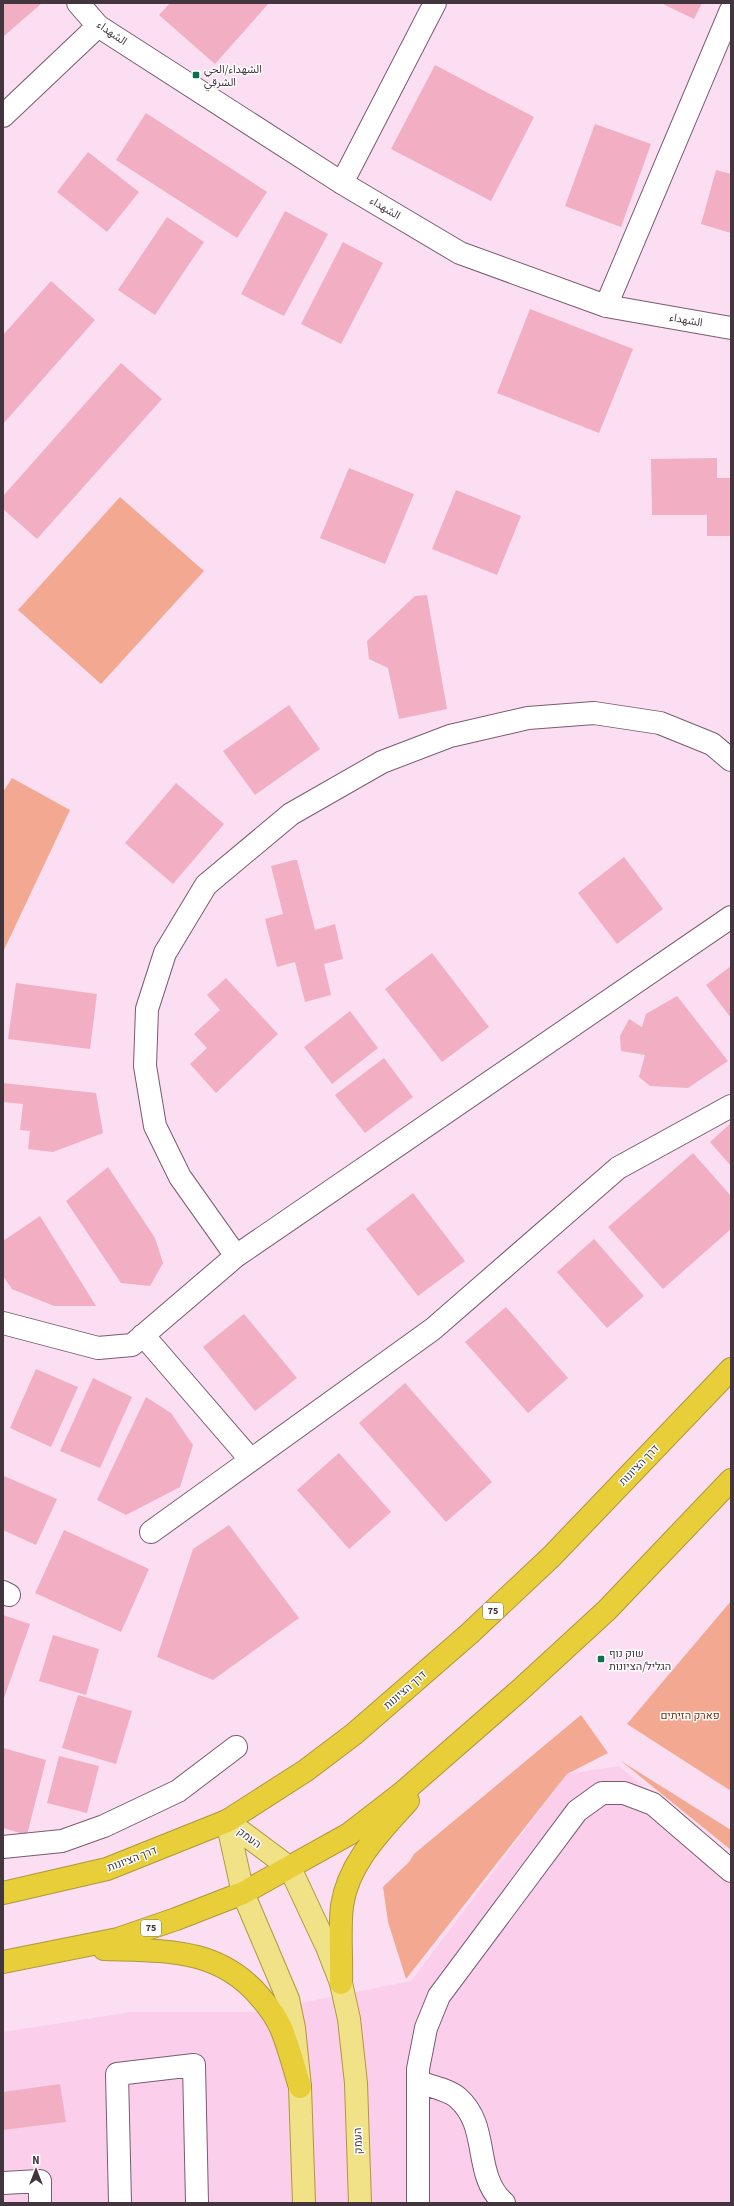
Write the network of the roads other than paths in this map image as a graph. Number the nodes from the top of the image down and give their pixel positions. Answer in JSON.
{"nodes":[{"id":1,"x":78,"y":3,"type":"edge"},
{"id":2,"x":435,"y":3,"type":"edge"},
{"id":3,"x":731,"y":10,"type":"edge"},
{"id":4,"x":98,"y":26,"type":"junction"},
{"id":5,"x":3,"y":116,"type":"edge"},
{"id":6,"x":342,"y":183,"type":"junction"},
{"id":7,"x":606,"y":306,"type":"junction"},
{"id":8,"x":731,"y":328,"type":"edge"},
{"id":9,"x":731,"y":760,"type":"edge"},
{"id":10,"x":731,"y":917,"type":"edge"},
{"id":11,"x":731,"y":1106,"type":"edge"},
{"id":12,"x":236,"y":1256,"type":"junction"},
{"id":13,"x":3,"y":1323,"type":"edge"},
{"id":14,"x":144,"y":1335,"type":"junction"},
{"id":15,"x":731,"y":1369,"type":"edge"},
{"id":16,"x":251,"y":1460,"type":"junction"},
{"id":17,"x":731,"y":1480,"type":"edge"},
{"id":18,"x":151,"y":1532,"type":"dead end"},
{"id":19,"x":460,"y":1743,"type":"junction"},
{"id":20,"x":236,"y":1746,"type":"dead end"},
{"id":21,"x":227,"y":1821,"type":"junction"},
{"id":22,"x":3,"y":1847,"type":"edge"},
{"id":23,"x":290,"y":1868,"type":"junction"},
{"id":24,"x":731,"y":1871,"type":"edge"},
{"id":25,"x":3,"y":1893,"type":"edge"},
{"id":26,"x":243,"y":1893,"type":"junction"},
{"id":27,"x":75,"y":1948,"type":"junction"},
{"id":28,"x":3,"y":1962,"type":"edge"},
{"id":29,"x":341,"y":1983,"type":"junction"},
{"id":30,"x":418,"y":2082,"type":"junction"},
{"id":31,"x":300,"y":2087,"type":"junction"},
{"id":32,"x":3,"y":2183,"type":"edge"},
{"id":33,"x":40,"y":2203,"type":"edge"},
{"id":34,"x":120,"y":2203,"type":"edge"},
{"id":35,"x":197,"y":2203,"type":"edge"},
{"id":36,"x":304,"y":2203,"type":"edge"},
{"id":37,"x":360,"y":2203,"type":"edge"},
{"id":38,"x":418,"y":2203,"type":"edge"},
{"id":39,"x":504,"y":2203,"type":"edge"}],
"edges":[{"from":1,"to":4,"type":"street","name":"الشهداء"},
{"from":2,"to":6,"type":"street"},
{"from":3,"to":7,"type":"street"},
{"from":4,"to":5,"type":"street"},
{"from":4,"to":6,"type":"street","name":"الشهداء"},
{"from":6,"to":7,"type":"street","name":"الشهداء"},
{"from":7,"to":8,"type":"street","name":"الشهداء"},
{"from":9,"to":12,"type":"street"},
{"from":10,"to":12,"type":"street"},
{"from":11,"to":16,"type":"street"},
{"from":12,"to":14,"type":"street"},
{"from":13,"to":14,"type":"street"},
{"from":14,"to":16,"type":"street"},
{"from":15,"to":21,"type":"highway","name":"דרך הציונות","number":"75"},
{"from":16,"to":18,"type":"street"},
{"from":17,"to":19,"type":"highway","number":"75"},
{"from":19,"to":23,"type":"highway","number":"75"},
{"from":19,"to":29,"type":"highway"},
{"from":20,"to":22,"type":"street"},
{"from":21,"to":23,"type":"main road","name":"העמק"},
{"from":21,"to":25,"type":"highway","name":"דרך הציונות","number":"75"},
{"from":21,"to":26,"type":"main road","name":"העמק"},
{"from":23,"to":26,"type":"highway","number":"75"},
{"from":23,"to":29,"type":"main road","name":"העמק"},
{"from":24,"to":30,"type":"street"},
{"from":26,"to":27,"type":"highway","number":"75"},
{"from":26,"to":31,"type":"main road","name":"העמק"},
{"from":27,"to":28,"type":"highway","number":"75"},
{"from":27,"to":31,"type":"highway"},
{"from":29,"to":37,"type":"main road","name":"העמק"},
{"from":30,"to":38,"type":"street"},
{"from":30,"to":39,"type":"street"},
{"from":31,"to":36,"type":"main road","name":"העמק"},
{"from":32,"to":33,"type":"street"},
{"from":34,"to":35,"type":"street"}]}
